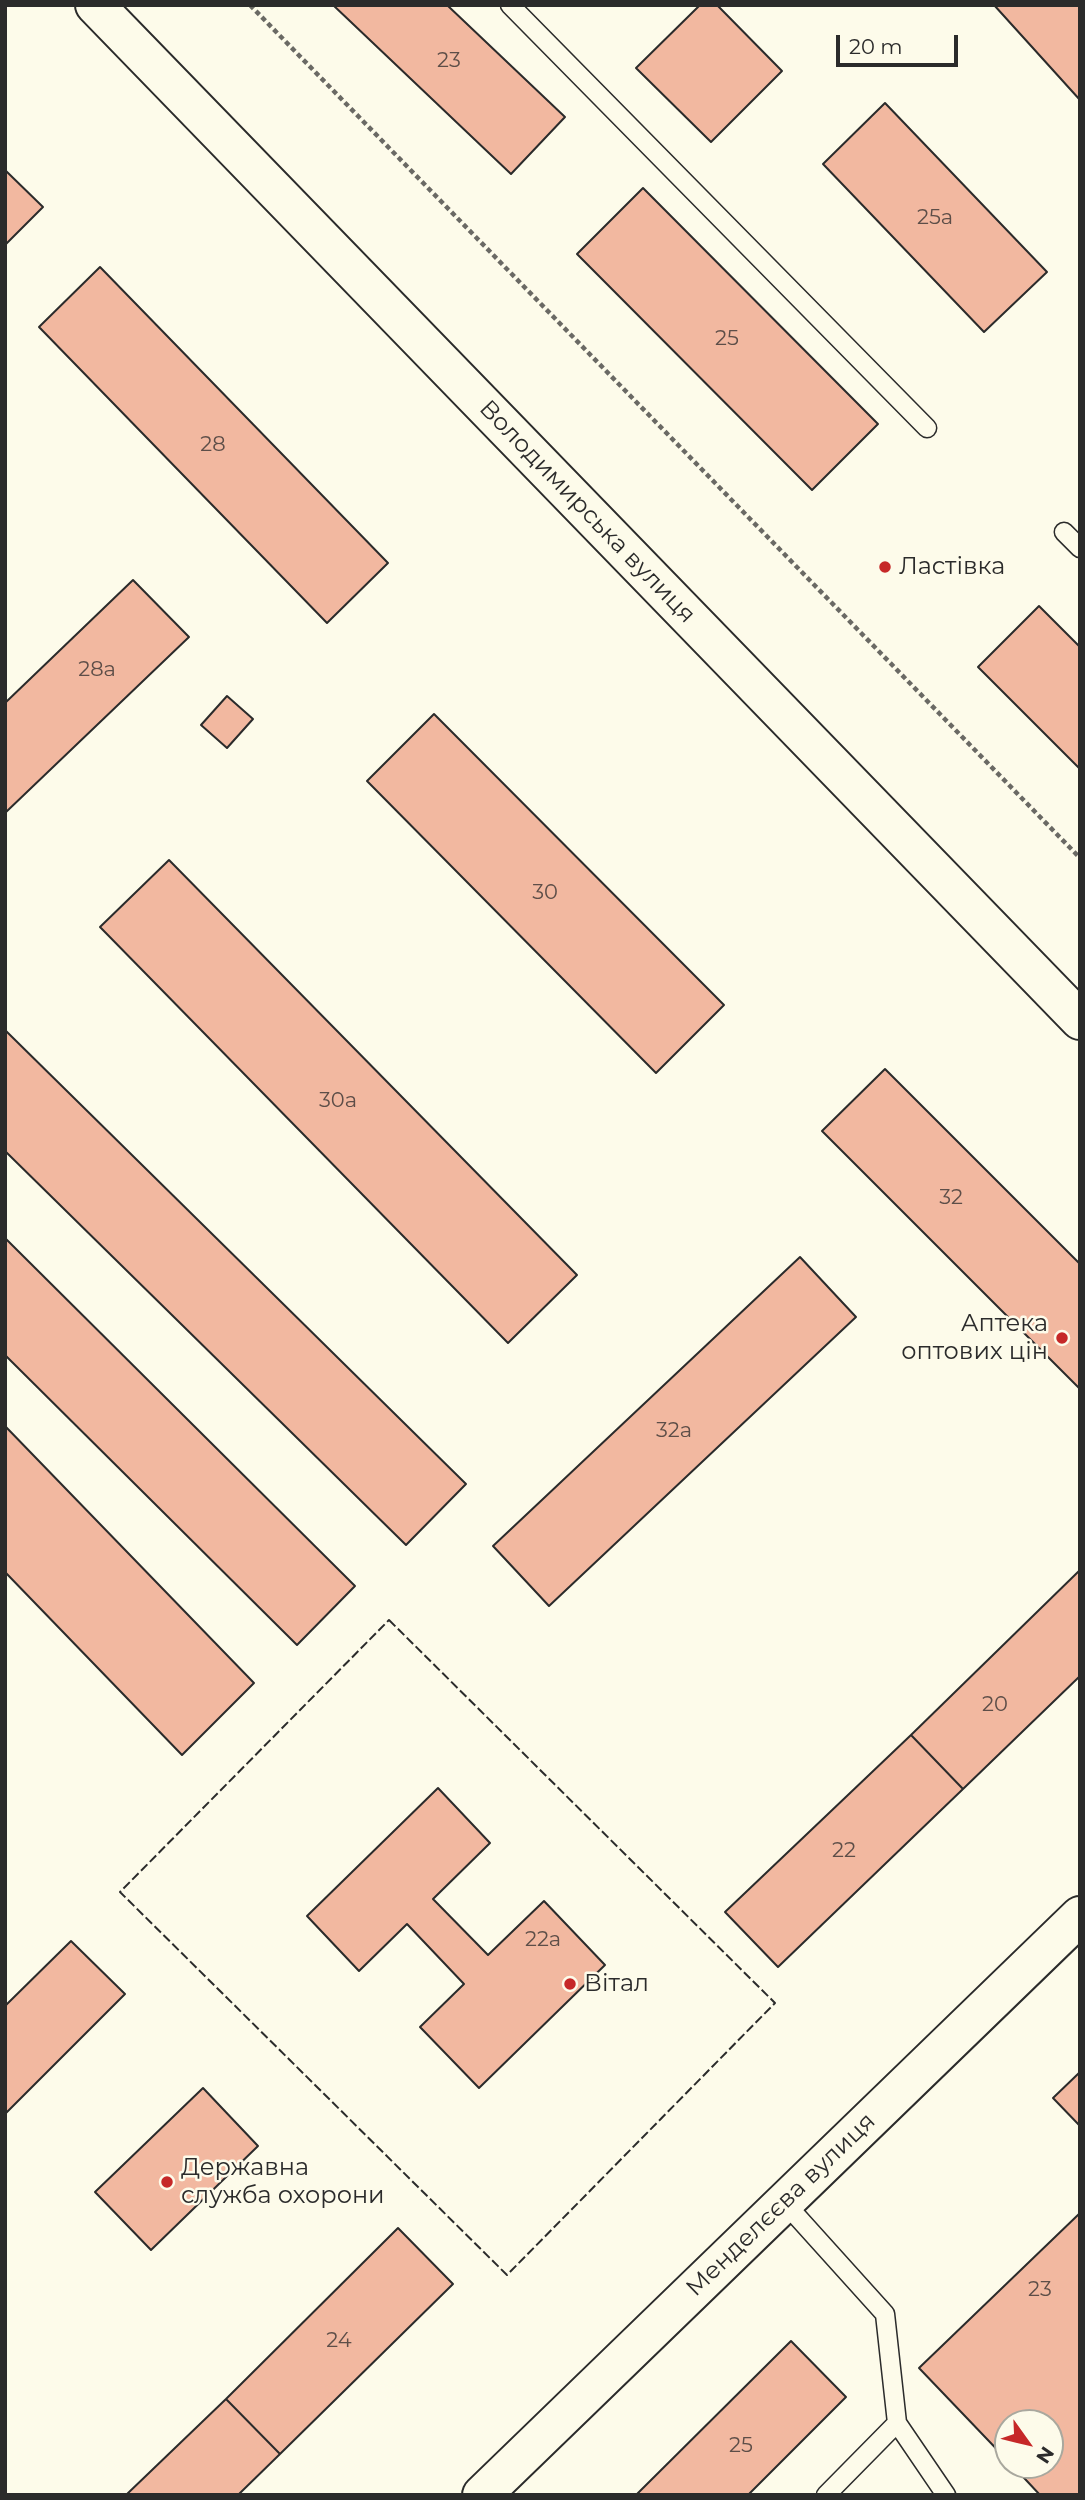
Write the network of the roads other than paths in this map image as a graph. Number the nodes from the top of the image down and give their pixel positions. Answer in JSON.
{"nodes":[{"id":1,"x":94,"y":5,"type":"edge"},
{"id":2,"x":510,"y":5,"type":"edge"},
{"id":3,"x":927,"y":428,"type":"dead end"},
{"id":4,"x":1065,"y":532,"type":"dead end"},
{"id":5,"x":1080,"y":548,"type":"edge"},
{"id":6,"x":1080,"y":1020,"type":"edge"},
{"id":7,"x":1080,"y":1916,"type":"edge"},
{"id":8,"x":785,"y":2202,"type":"junction"},
{"id":9,"x":897,"y":2423,"type":"junction"},
{"id":10,"x":482,"y":2495,"type":"edge"},
{"id":11,"x":826,"y":2495,"type":"edge"},
{"id":12,"x":946,"y":2495,"type":"edge"}],
"edges":[{"from":1,"to":6,"type":"street","name":"Володимирська вулиця"},
{"from":2,"to":3,"type":"lane"},
{"from":4,"to":5,"type":"lane"},
{"from":7,"to":8,"type":"street","name":"Менделєєва вулиця"},
{"from":8,"to":9,"type":"lane"},
{"from":8,"to":10,"type":"street","name":"Менделєєва вулиця"},
{"from":9,"to":11,"type":"lane"},
{"from":9,"to":12,"type":"lane"}]}
